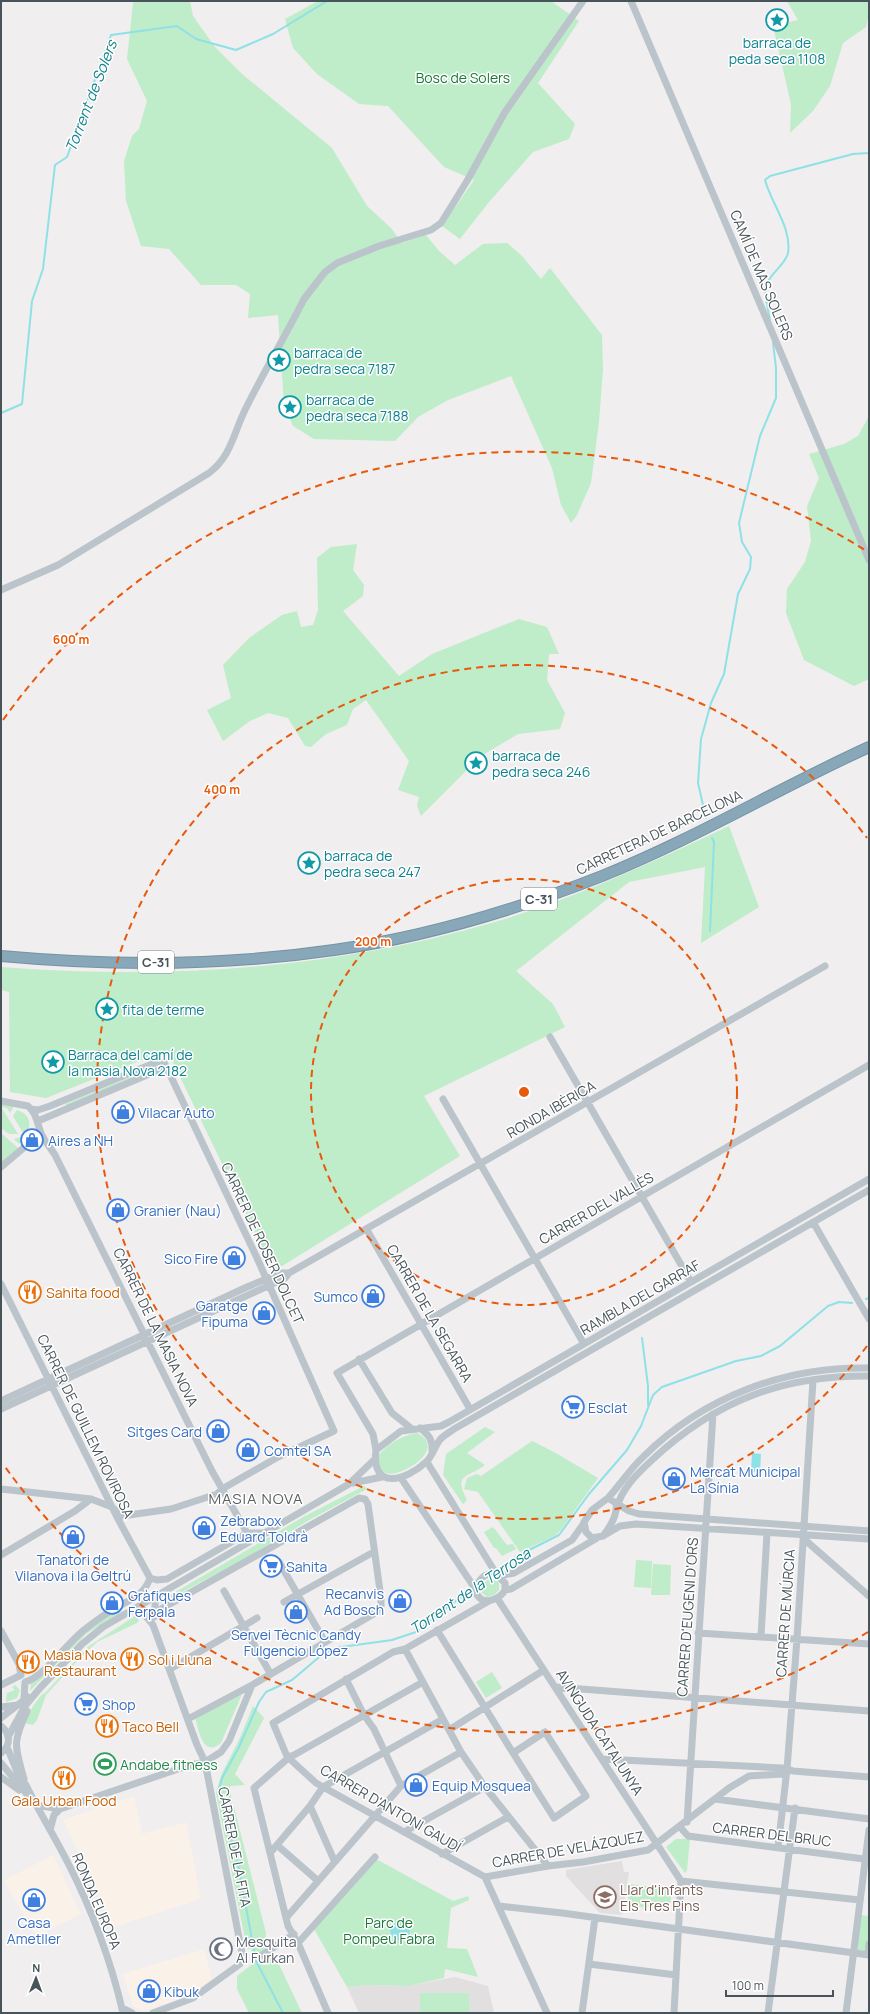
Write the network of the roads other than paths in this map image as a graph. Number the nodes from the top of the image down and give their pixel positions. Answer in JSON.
{"nodes":[{"id":1,"x":583,"y":1,"type":"edge"},
{"id":2,"x":631,"y":1,"type":"edge"},
{"id":3,"x":869,"y":560,"type":"edge"},
{"id":4,"x":1,"y":590,"type":"edge"},
{"id":5,"x":869,"y":747,"type":"edge"},
{"id":6,"x":1,"y":952,"type":"edge"},
{"id":7,"x":1,"y":956,"type":"edge"},
{"id":8,"x":24,"y":958,"type":"junction"},
{"id":9,"x":825,"y":966,"type":"dead end"},
{"id":10,"x":550,"y":1037,"type":"dead end"},
{"id":11,"x":869,"y":1066,"type":"edge"},
{"id":12,"x":166,"y":1067,"type":"junction"},
{"id":13,"x":443,"y":1099,"type":"dead end"},
{"id":14,"x":1,"y":1101,"type":"edge"},
{"id":15,"x":587,"y":1102,"type":"junction"},
{"id":16,"x":31,"y":1109,"type":"junction"},
{"id":17,"x":38,"y":1120,"type":"junction"},
{"id":18,"x":41,"y":1133,"type":"junction"},
{"id":19,"x":481,"y":1164,"type":"junction"},
{"id":20,"x":1,"y":1167,"type":"edge"},
{"id":21,"x":869,"y":1179,"type":"edge"},
{"id":22,"x":869,"y":1190,"type":"edge"},
{"id":23,"x":642,"y":1197,"type":"junction"},
{"id":24,"x":813,"y":1222,"type":"junction"},
{"id":25,"x":367,"y":1230,"type":"junction"},
{"id":26,"x":534,"y":1258,"type":"junction"},
{"id":27,"x":267,"y":1282,"type":"junction"},
{"id":28,"x":691,"y":1282,"type":"junction"},
{"id":29,"x":1,"y":1284,"type":"edge"},
{"id":30,"x":869,"y":1319,"type":"edge"},
{"id":31,"x":420,"y":1325,"type":"junction"},
{"id":32,"x":145,"y":1334,"type":"junction"},
{"id":33,"x":149,"y":1341,"type":"junction"},
{"id":34,"x":584,"y":1344,"type":"junction"},
{"id":35,"x":360,"y":1359,"type":"junction"},
{"id":36,"x":869,"y":1368,"type":"edge"},
{"id":37,"x":869,"y":1376,"type":"edge"},
{"id":38,"x":49,"y":1378,"type":"junction"},
{"id":39,"x":813,"y":1380,"type":"junction"},
{"id":40,"x":52,"y":1386,"type":"junction"},
{"id":41,"x":1,"y":1401,"type":"edge"},
{"id":42,"x":1,"y":1409,"type":"edge"},
{"id":43,"x":470,"y":1410,"type":"junction"},
{"id":44,"x":713,"y":1414,"type":"junction"},
{"id":45,"x":420,"y":1428,"type":"junction"},
{"id":46,"x":412,"y":1429,"type":"junction"},
{"id":47,"x":376,"y":1450,"type":"junction"},
{"id":48,"x":429,"y":1458,"type":"junction"},
{"id":49,"x":375,"y":1459,"type":"junction"},
{"id":50,"x":382,"y":1477,"type":"junction"},
{"id":51,"x":401,"y":1478,"type":"junction"},
{"id":52,"x":349,"y":1484,"type":"junction"},
{"id":53,"x":222,"y":1488,"type":"junction"},
{"id":54,"x":1,"y":1489,"type":"edge"},
{"id":55,"x":608,"y":1498,"type":"junction"},
{"id":56,"x":91,"y":1499,"type":"junction"},
{"id":57,"x":617,"y":1505,"type":"junction"},
{"id":58,"x":112,"y":1507,"type":"junction"},
{"id":59,"x":707,"y":1519,"type":"junction"},
{"id":60,"x":584,"y":1522,"type":"junction"},
{"id":61,"x":804,"y":1527,"type":"junction"},
{"id":62,"x":706,"y":1529,"type":"junction"},
{"id":63,"x":869,"y":1531,"type":"edge"},
{"id":64,"x":247,"y":1533,"type":"junction"},
{"id":65,"x":266,"y":1533,"type":"junction"},
{"id":66,"x":767,"y":1533,"type":"junction"},
{"id":67,"x":600,"y":1537,"type":"junction"},
{"id":68,"x":804,"y":1538,"type":"junction"},
{"id":69,"x":869,"y":1539,"type":"edge"},
{"id":70,"x":370,"y":1554,"type":"dead end"},
{"id":71,"x":1,"y":1555,"type":"edge"},
{"id":72,"x":279,"y":1562,"type":"dead end"},
{"id":73,"x":498,"y":1575,"type":"junction"},
{"id":74,"x":150,"y":1578,"type":"junction"},
{"id":75,"x":505,"y":1590,"type":"junction"},
{"id":76,"x":224,"y":1591,"type":"dead end"},
{"id":77,"x":476,"y":1593,"type":"junction"},
{"id":78,"x":298,"y":1595,"type":"junction"},
{"id":79,"x":156,"y":1596,"type":"junction"},
{"id":80,"x":869,"y":1596,"type":"edge"},
{"id":81,"x":497,"y":1598,"type":"junction"},
{"id":82,"x":489,"y":1600,"type":"junction"},
{"id":83,"x":284,"y":1602,"type":"dead end"},
{"id":84,"x":145,"y":1603,"type":"junction"},
{"id":85,"x":134,"y":1609,"type":"junction"},
{"id":86,"x":113,"y":1610,"type":"junction"},
{"id":87,"x":154,"y":1613,"type":"junction"},
{"id":88,"x":465,"y":1614,"type":"junction"},
{"id":89,"x":257,"y":1618,"type":"dead end"},
{"id":90,"x":153,"y":1625,"type":"junction"},
{"id":91,"x":243,"y":1627,"type":"junction"},
{"id":92,"x":437,"y":1630,"type":"junction"},
{"id":93,"x":1,"y":1631,"type":"edge"},
{"id":94,"x":698,"y":1633,"type":"junction"},
{"id":95,"x":761,"y":1636,"type":"junction"},
{"id":96,"x":797,"y":1639,"type":"junction"},
{"id":97,"x":325,"y":1642,"type":"junction"},
{"id":98,"x":869,"y":1644,"type":"edge"},
{"id":99,"x":405,"y":1649,"type":"junction"},
{"id":100,"x":170,"y":1669,"type":"junction"},
{"id":101,"x":544,"y":1670,"type":"junction"},
{"id":102,"x":270,"y":1673,"type":"junction"},
{"id":103,"x":20,"y":1675,"type":"junction"},
{"id":104,"x":346,"y":1679,"type":"junction"},
{"id":105,"x":24,"y":1682,"type":"junction"},
{"id":106,"x":423,"y":1682,"type":"junction"},
{"id":107,"x":252,"y":1684,"type":"junction"},
{"id":108,"x":1,"y":1685,"type":"edge"},
{"id":109,"x":555,"y":1687,"type":"junction"},
{"id":110,"x":694,"y":1698,"type":"junction"},
{"id":111,"x":28,"y":1700,"type":"junction"},
{"id":112,"x":18,"y":1704,"type":"junction"},
{"id":113,"x":792,"y":1705,"type":"junction"},
{"id":114,"x":1,"y":1707,"type":"edge"},
{"id":115,"x":485,"y":1708,"type":"junction"},
{"id":116,"x":869,"y":1711,"type":"edge"},
{"id":117,"x":364,"y":1715,"type":"junction"},
{"id":118,"x":1,"y":1718,"type":"edge"},
{"id":119,"x":188,"y":1718,"type":"junction"},
{"id":120,"x":443,"y":1719,"type":"junction"},
{"id":121,"x":1,"y":1726,"type":"edge"},
{"id":122,"x":449,"y":1730,"type":"junction"},
{"id":123,"x":8,"y":1737,"type":"junction"},
{"id":124,"x":7,"y":1747,"type":"junction"},
{"id":125,"x":385,"y":1751,"type":"junction"},
{"id":126,"x":461,"y":1752,"type":"junction"},
{"id":127,"x":1,"y":1753,"type":"edge"},
{"id":128,"x":513,"y":1753,"type":"junction"},
{"id":129,"x":288,"y":1756,"type":"junction"},
{"id":130,"x":602,"y":1759,"type":"junction"},
{"id":131,"x":206,"y":1762,"type":"junction"},
{"id":132,"x":1,"y":1763,"type":"edge"},
{"id":133,"x":690,"y":1764,"type":"junction"},
{"id":134,"x":787,"y":1769,"type":"junction"},
{"id":135,"x":1,"y":1777,"type":"edge"},
{"id":136,"x":869,"y":1777,"type":"edge"},
{"id":137,"x":401,"y":1786,"type":"junction"},
{"id":138,"x":323,"y":1787,"type":"junction"},
{"id":139,"x":484,"y":1787,"type":"junction"},
{"id":140,"x":25,"y":1789,"type":"junction"},
{"id":141,"x":715,"y":1799,"type":"junction"},
{"id":142,"x":35,"y":1804,"type":"junction"},
{"id":143,"x":310,"y":1806,"type":"junction"},
{"id":144,"x":783,"y":1806,"type":"junction"},
{"id":145,"x":795,"y":1808,"type":"junction"},
{"id":146,"x":60,"y":1809,"type":"junction"},
{"id":147,"x":376,"y":1816,"type":"junction"},
{"id":148,"x":508,"y":1817,"type":"junction"},
{"id":149,"x":869,"y":1819,"type":"edge"},
{"id":150,"x":686,"y":1822,"type":"junction"},
{"id":151,"x":680,"y":1827,"type":"junction"},
{"id":152,"x":50,"y":1830,"type":"junction"},
{"id":153,"x":869,"y":1830,"type":"edge"},
{"id":154,"x":404,"y":1832,"type":"junction"},
{"id":155,"x":657,"y":1844,"type":"junction"},
{"id":156,"x":277,"y":1845,"type":"junction"},
{"id":157,"x":778,"y":1848,"type":"junction"},
{"id":158,"x":789,"y":1849,"type":"junction"},
{"id":159,"x":270,"y":1853,"type":"junction"},
{"id":160,"x":442,"y":1854,"type":"junction"},
{"id":161,"x":375,"y":1857,"type":"dead end"},
{"id":162,"x":864,"y":1859,"type":"junction"},
{"id":163,"x":334,"y":1860,"type":"junction"},
{"id":164,"x":548,"y":1866,"type":"junction"},
{"id":165,"x":485,"y":1877,"type":"junction"},
{"id":166,"x":318,"y":1880,"type":"junction"},
{"id":167,"x":681,"y":1881,"type":"junction"},
{"id":168,"x":783,"y":1893,"type":"junction"},
{"id":169,"x":860,"y":1900,"type":"junction"},
{"id":170,"x":499,"y":1906,"type":"junction"},
{"id":171,"x":286,"y":1918,"type":"junction"},
{"id":172,"x":595,"y":1918,"type":"junction"},
{"id":173,"x":679,"y":1930,"type":"junction"},
{"id":174,"x":294,"y":1934,"type":"junction"},
{"id":175,"x":776,"y":1942,"type":"junction"},
{"id":176,"x":298,"y":1943,"type":"junction"},
{"id":177,"x":869,"y":1944,"type":"edge"},
{"id":178,"x":854,"y":1954,"type":"junction"},
{"id":179,"x":868,"y":1955,"type":"edge"},
{"id":180,"x":259,"y":1957,"type":"dead end"},
{"id":181,"x":589,"y":1964,"type":"junction"},
{"id":182,"x":676,"y":1975,"type":"junction"},
{"id":183,"x":122,"y":2011,"type":"edge"},
{"id":184,"x":132,"y":2013,"type":"edge"},
{"id":185,"x":153,"y":2013,"type":"edge"},
{"id":186,"x":328,"y":2013,"type":"edge"},
{"id":187,"x":547,"y":2013,"type":"edge"},
{"id":188,"x":582,"y":2013,"type":"edge"},
{"id":189,"x":674,"y":2013,"type":"edge"},
{"id":190,"x":768,"y":2013,"type":"edge"},
{"id":191,"x":846,"y":2013,"type":"edge"}],
"edges":[{"from":1,"to":4,"type":"street"},
{"from":2,"to":3,"type":"street","name":"CAMÍ DE MAS SOLERS"},
{"from":5,"to":8,"type":"highway","name":"CARRETERA DE BARCELONA","number":"C-31"},
{"from":6,"to":8,"type":"highway"},
{"from":7,"to":8,"type":"highway","name":"CARRETERA DE BARCELONA","number":"C-31"},
{"from":9,"to":15,"type":"street","name":"RONDA IBÈRICA"},
{"from":10,"to":15,"type":"street"},
{"from":11,"to":23,"type":"street","name":"CARRER DEL VALLÈS"},
{"from":12,"to":16,"type":"street"},
{"from":12,"to":17,"type":"street"},
{"from":12,"to":27,"type":"street","name":"CARRER DE ROSER DOLCET"},
{"from":13,"to":19,"type":"street"},
{"from":14,"to":16,"type":"street"},
{"from":15,"to":19,"type":"street","name":"RONDA IBÈRICA"},
{"from":15,"to":23,"type":"street"},
{"from":16,"to":17,"type":"street","name":"CARRER DE LA MASIA NOVA"},
{"from":17,"to":18,"type":"street","name":"CARRER DE LA MASIA NOVA"},
{"from":18,"to":20,"type":"street"},
{"from":18,"to":32,"type":"street","name":"CARRER DE LA MASIA NOVA"},
{"from":19,"to":25,"type":"street","name":"RONDA IBÈRICA"},
{"from":19,"to":26,"type":"street"},
{"from":21,"to":28,"type":"street","name":"RAMBLA DEL GARRAF"},
{"from":22,"to":24,"type":"street","name":"RAMBLA DEL GARRAF"},
{"from":23,"to":26,"type":"street","name":"CARRER DEL VALLÈS"},
{"from":23,"to":28,"type":"street"},
{"from":24,"to":30,"type":"street"},
{"from":24,"to":48,"type":"street","name":"RAMBLA DEL GARRAF"},
{"from":25,"to":27,"type":"street","name":"RONDA IBÈRICA"},
{"from":25,"to":31,"type":"street","name":"CARRER DE LA SEGARRA"},
{"from":26,"to":31,"type":"street","name":"CARRER DEL VALLÈS"},
{"from":26,"to":34,"type":"street"},
{"from":27,"to":32,"type":"street","name":"RONDA IBÈRICA"},
{"from":27,"to":33,"type":"street","name":"RONDA IBÈRICA"},
{"from":27,"to":53,"type":"street","name":"CARRER DE ROSER DOLCET"},
{"from":28,"to":34,"type":"street","name":"RAMBLA DEL GARRAF"},
{"from":29,"to":38,"type":"street","name":"CARRER DE GUILLEM ROVIROSA"},
{"from":31,"to":35,"type":"street","name":"CARRER DEL VALLÈS"},
{"from":31,"to":43,"type":"street","name":"CARRER DE LA SEGARRA"},
{"from":32,"to":33,"type":"street","name":"CARRER DE LA MASIA NOVA"},
{"from":32,"to":38,"type":"street","name":"RONDA IBÈRICA"},
{"from":33,"to":40,"type":"street","name":"RONDA IBÈRICA"},
{"from":33,"to":53,"type":"street","name":"CARRER DE LA MASIA NOVA"},
{"from":34,"to":43,"type":"street","name":"RAMBLA DEL GARRAF"},
{"from":35,"to":46,"type":"street"},
{"from":35,"to":47,"type":"street","name":"CARRER DEL VALLÈS"},
{"from":36,"to":55,"type":"street"},
{"from":37,"to":39,"type":"street"},
{"from":38,"to":40,"type":"street","name":"CARRER DE GUILLEM ROVIROSA"},
{"from":38,"to":41,"type":"street","name":"RONDA IBÈRICA"},
{"from":39,"to":44,"type":"street"},
{"from":39,"to":61,"type":"street","name":"CARRER DE MÚRCIA"},
{"from":40,"to":42,"type":"street","name":"RONDA IBÈRICA"},
{"from":40,"to":58,"type":"street","name":"CARRER DE GUILLEM ROVIROSA"},
{"from":43,"to":45,"type":"street","name":"RAMBLA DEL GARRAF"},
{"from":44,"to":57,"type":"street"},
{"from":44,"to":59,"type":"street","name":"CARRER D'EUGENI D'ORS"},
{"from":45,"to":46,"type":"street"},
{"from":45,"to":48,"type":"street"},
{"from":46,"to":47,"type":"street"},
{"from":47,"to":49,"type":"street"},
{"from":48,"to":51,"type":"street"},
{"from":48,"to":73,"type":"street"},
{"from":49,"to":50,"type":"street"},
{"from":49,"to":52,"type":"street"},
{"from":50,"to":51,"type":"street"},
{"from":50,"to":52,"type":"street"},
{"from":51,"to":77,"type":"street"},
{"from":52,"to":65,"type":"street"},
{"from":53,"to":58,"type":"street"},
{"from":53,"to":64,"type":"street","name":"CARRER DE LA MASIA NOVA"},
{"from":54,"to":56,"type":"street"},
{"from":55,"to":57,"type":"street"},
{"from":55,"to":60,"type":"street"},
{"from":56,"to":58,"type":"street"},
{"from":56,"to":71,"type":"street"},
{"from":57,"to":59,"type":"street"},
{"from":57,"to":67,"type":"street"},
{"from":58,"to":74,"type":"street","name":"CARRER DE GUILLEM ROVIROSA"},
{"from":59,"to":61,"type":"street"},
{"from":59,"to":62,"type":"street","name":"CARRER D'EUGENI D'ORS"},
{"from":60,"to":67,"type":"street"},
{"from":60,"to":73,"type":"street"},
{"from":61,"to":63,"type":"street"},
{"from":61,"to":68,"type":"street","name":"CARRER DE MÚRCIA"},
{"from":62,"to":66,"type":"street"},
{"from":62,"to":67,"type":"street"},
{"from":62,"to":94,"type":"street","name":"CARRER D'EUGENI D'ORS"},
{"from":64,"to":65,"type":"street"},
{"from":64,"to":74,"type":"street"},
{"from":65,"to":79,"type":"street"},
{"from":66,"to":68,"type":"street"},
{"from":66,"to":95,"type":"street"},
{"from":67,"to":75,"type":"street"},
{"from":68,"to":69,"type":"street"},
{"from":68,"to":80,"type":"street"},
{"from":68,"to":96,"type":"street","name":"CARRER DE MÚRCIA"},
{"from":70,"to":78,"type":"street"},
{"from":72,"to":78,"type":"street"},
{"from":73,"to":75,"type":"street"},
{"from":73,"to":77,"type":"street"},
{"from":74,"to":86,"type":"street"},
{"from":75,"to":81,"type":"street"},
{"from":76,"to":91,"type":"street"},
{"from":77,"to":82,"type":"street"},
{"from":77,"to":88,"type":"street"},
{"from":78,"to":83,"type":"street"},
{"from":78,"to":97,"type":"street"},
{"from":79,"to":84,"type":"street"},
{"from":79,"to":87,"type":"street","name":"CARRER DE LA FITA"},
{"from":81,"to":82,"type":"street"},
{"from":81,"to":101,"type":"street","name":"AVINGUDA CATALUNYA"},
{"from":82,"to":88,"type":"street"},
{"from":84,"to":85,"type":"street"},
{"from":84,"to":86,"type":"street"},
{"from":85,"to":90,"type":"street","name":"CARRER DE LA FITA"},
{"from":85,"to":111,"type":"street"},
{"from":86,"to":105,"type":"street"},
{"from":87,"to":90,"type":"street","name":"CARRER DE LA FITA"},
{"from":87,"to":97,"type":"street"},
{"from":88,"to":92,"type":"street"},
{"from":89,"to":91,"type":"street"},
{"from":90,"to":100,"type":"street","name":"CARRER DE LA FITA"},
{"from":91,"to":100,"type":"street"},
{"from":91,"to":102,"type":"street"},
{"from":92,"to":99,"type":"street"},
{"from":92,"to":115,"type":"street"},
{"from":93,"to":103,"type":"street"},
{"from":94,"to":95,"type":"street"},
{"from":94,"to":110,"type":"street","name":"CARRER D'EUGENI D'ORS"},
{"from":95,"to":96,"type":"street"},
{"from":96,"to":98,"type":"street"},
{"from":96,"to":113,"type":"street","name":"CARRER DE MÚRCIA"},
{"from":97,"to":102,"type":"street"},
{"from":99,"to":104,"type":"street"},
{"from":99,"to":106,"type":"street"},
{"from":100,"to":119,"type":"street","name":"CARRER DE LA FITA"},
{"from":101,"to":109,"type":"street","name":"AVINGUDA CATALUNYA"},
{"from":101,"to":115,"type":"street"},
{"from":102,"to":107,"type":"street"},
{"from":103,"to":105,"type":"street"},
{"from":103,"to":108,"type":"street"},
{"from":104,"to":117,"type":"street"},
{"from":104,"to":129,"type":"street"},
{"from":105,"to":111,"type":"street"},
{"from":106,"to":117,"type":"street"},
{"from":106,"to":120,"type":"street"},
{"from":107,"to":119,"type":"street"},
{"from":107,"to":131,"type":"street"},
{"from":109,"to":110,"type":"street"},
{"from":109,"to":130,"type":"street","name":"AVINGUDA CATALUNYA"},
{"from":110,"to":113,"type":"street"},
{"from":110,"to":133,"type":"street","name":"CARRER D'EUGENI D'ORS"},
{"from":111,"to":112,"type":"street"},
{"from":111,"to":123,"type":"street"},
{"from":111,"to":140,"type":"street"},
{"from":112,"to":114,"type":"street"},
{"from":112,"to":118,"type":"street"},
{"from":113,"to":116,"type":"street"},
{"from":113,"to":134,"type":"street","name":"CARRER DE MÚRCIA"},
{"from":115,"to":122,"type":"street"},
{"from":115,"to":128,"type":"street"},
{"from":117,"to":125,"type":"street"},
{"from":117,"to":129,"type":"street"},
{"from":119,"to":131,"type":"street","name":"CARRER DE LA FITA"},
{"from":120,"to":122,"type":"street"},
{"from":120,"to":125,"type":"street"},
{"from":121,"to":123,"type":"street"},
{"from":122,"to":126,"type":"street"},
{"from":123,"to":124,"type":"street"},
{"from":124,"to":127,"type":"street"},
{"from":124,"to":140,"type":"street","name":"RONDA EUROPA"},
{"from":125,"to":137,"type":"street"},
{"from":125,"to":138,"type":"street"},
{"from":126,"to":137,"type":"street"},
{"from":126,"to":139,"type":"street"},
{"from":128,"to":128,"type":"street"},
{"from":129,"to":138,"type":"street","name":"CARRER D'ANTONI GAUDÍ"},
{"from":129,"to":159,"type":"street"},
{"from":130,"to":133,"type":"street"},
{"from":130,"to":155,"type":"street","name":"AVINGUDA CATALUNYA"},
{"from":131,"to":146,"type":"street"},
{"from":131,"to":185,"type":"street","name":"CARRER DE LA FITA"},
{"from":132,"to":140,"type":"street","name":"RONDA EUROPA"},
{"from":133,"to":134,"type":"street"},
{"from":133,"to":150,"type":"street","name":"CARRER D'EUGENI D'ORS"},
{"from":134,"to":136,"type":"street","name":"CARRER DE VELÁZQUEZ"},
{"from":134,"to":141,"type":"street","name":"CARRER DE VELÁZQUEZ"},
{"from":134,"to":144,"type":"street","name":"CARRER DE MÚRCIA"},
{"from":135,"to":140,"type":"street"},
{"from":137,"to":147,"type":"street"},
{"from":138,"to":143,"type":"street"},
{"from":138,"to":147,"type":"street","name":"CARRER D'ANTONI GAUDÍ"},
{"from":139,"to":148,"type":"street"},
{"from":139,"to":154,"type":"street"},
{"from":140,"to":142,"type":"street","name":"RONDA EUROPA"},
{"from":141,"to":144,"type":"street"},
{"from":141,"to":150,"type":"street","name":"CARRER DE VELÁZQUEZ"},
{"from":142,"to":146,"type":"street"},
{"from":142,"to":152,"type":"street","name":"RONDA EUROPA"},
{"from":143,"to":156,"type":"street"},
{"from":143,"to":163,"type":"street"},
{"from":144,"to":145,"type":"street"},
{"from":144,"to":157,"type":"street","name":"CARRER DE MÚRCIA"},
{"from":145,"to":149,"type":"street"},
{"from":145,"to":158,"type":"street"},
{"from":146,"to":152,"type":"street"},
{"from":147,"to":154,"type":"street","name":"CARRER D'ANTONI GAUDÍ"},
{"from":147,"to":163,"type":"street"},
{"from":148,"to":160,"type":"street"},
{"from":148,"to":164,"type":"street"},
{"from":150,"to":151,"type":"street","name":"CARRER DE VELÁZQUEZ"},
{"from":151,"to":155,"type":"street","name":"CARRER DE VELÁZQUEZ"},
{"from":151,"to":157,"type":"street","name":"CARRER DEL BRUC"},
{"from":152,"to":183,"type":"street","name":"RONDA EUROPA"},
{"from":153,"to":162,"type":"street"},
{"from":154,"to":160,"type":"street","name":"CARRER D'ANTONI GAUDÍ"},
{"from":155,"to":164,"type":"street","name":"CARRER DE VELÁZQUEZ"},
{"from":155,"to":167,"type":"street","name":"AVINGUDA CATALUNYA"},
{"from":156,"to":159,"type":"street"},
{"from":156,"to":166,"type":"street"},
{"from":157,"to":158,"type":"street","name":"CARRER DEL BRUC"},
{"from":158,"to":162,"type":"street","name":"CARRER DEL BRUC"},
{"from":158,"to":168,"type":"street"},
{"from":159,"to":171,"type":"street"},
{"from":160,"to":165,"type":"street","name":"CARRER D'ANTONI GAUDÍ"},
{"from":161,"to":176,"type":"street"},
{"from":162,"to":169,"type":"street"},
{"from":163,"to":166,"type":"street"},
{"from":164,"to":165,"type":"street","name":"CARRER DE VELÁZQUEZ"},
{"from":165,"to":170,"type":"street"},
{"from":166,"to":171,"type":"street"},
{"from":167,"to":168,"type":"street"},
{"from":167,"to":173,"type":"street"},
{"from":168,"to":169,"type":"street"},
{"from":168,"to":175,"type":"street"},
{"from":169,"to":178,"type":"street"},
{"from":170,"to":172,"type":"street"},
{"from":170,"to":187,"type":"street"},
{"from":171,"to":174,"type":"street"},
{"from":172,"to":173,"type":"street"},
{"from":172,"to":181,"type":"street"},
{"from":173,"to":175,"type":"street"},
{"from":173,"to":182,"type":"street"},
{"from":174,"to":176,"type":"street"},
{"from":174,"to":180,"type":"street"},
{"from":175,"to":178,"type":"street"},
{"from":175,"to":190,"type":"street"},
{"from":176,"to":186,"type":"street"},
{"from":177,"to":179,"type":"street"},
{"from":178,"to":179,"type":"street"},
{"from":178,"to":191,"type":"street"},
{"from":181,"to":182,"type":"street"},
{"from":181,"to":188,"type":"street"},
{"from":182,"to":189,"type":"street"},
{"from":183,"to":184,"type":"street"}]}
